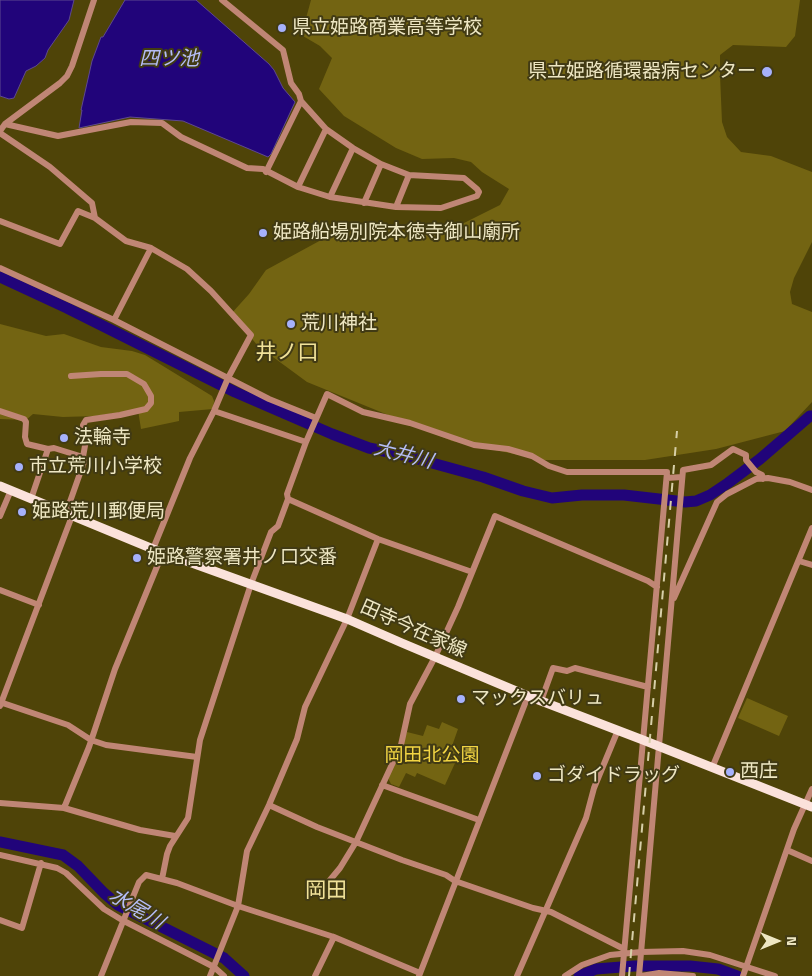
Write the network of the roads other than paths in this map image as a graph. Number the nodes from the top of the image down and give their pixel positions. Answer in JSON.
{"nodes":[{"id":1,"x":94,"y":0,"type":"edge"},
{"id":2,"x":222,"y":0,"type":"edge"},
{"id":3,"x":301,"y":101,"type":"junction"},
{"id":4,"x":5,"y":124,"type":"junction"},
{"id":5,"x":326,"y":129,"type":"junction"},
{"id":6,"x":0,"y":132,"type":"edge"},
{"id":7,"x":353,"y":148,"type":"junction"},
{"id":8,"x":381,"y":164,"type":"junction"},
{"id":9,"x":266,"y":172,"type":"junction"},
{"id":10,"x":409,"y":175,"type":"junction"},
{"id":11,"x":298,"y":187,"type":"junction"},
{"id":12,"x":330,"y":197,"type":"junction"},
{"id":13,"x":364,"y":203,"type":"junction"},
{"id":14,"x":396,"y":207,"type":"junction"},
{"id":15,"x":95,"y":218,"type":"junction"},
{"id":16,"x":0,"y":221,"type":"edge"},
{"id":17,"x":151,"y":248,"type":"junction"},
{"id":18,"x":0,"y":268,"type":"edge"},
{"id":19,"x":114,"y":320,"type":"junction"},
{"id":20,"x":71,"y":376,"type":"dead end"},
{"id":21,"x":228,"y":378,"type":"junction"},
{"id":22,"x":214,"y":411,"type":"junction"},
{"id":23,"x":0,"y":412,"type":"edge"},
{"id":24,"x":316,"y":418,"type":"junction"},
{"id":25,"x":306,"y":442,"type":"junction"},
{"id":26,"x":48,"y":449,"type":"junction"},
{"id":27,"x":83,"y":457,"type":"junction"},
{"id":28,"x":682,"y":477,"type":"junction"},
{"id":29,"x":667,"y":478,"type":"junction"},
{"id":30,"x":763,"y":479,"type":"junction"},
{"id":31,"x":0,"y":486,"type":"edge"},
{"id":32,"x":11,"y":490,"type":"junction"},
{"id":33,"x":812,"y":490,"type":"edge"},
{"id":34,"x":31,"y":499,"type":"junction"},
{"id":35,"x":288,"y":499,"type":"junction"},
{"id":36,"x":69,"y":514,"type":"junction"},
{"id":37,"x":0,"y":516,"type":"edge"},
{"id":38,"x":812,"y":528,"type":"edge"},
{"id":39,"x":378,"y":540,"type":"junction"},
{"id":40,"x":153,"y":548,"type":"junction"},
{"id":41,"x":162,"y":552,"type":"junction"},
{"id":42,"x":800,"y":561,"type":"junction"},
{"id":43,"x":812,"y":566,"type":"edge"},
{"id":44,"x":472,"y":572,"type":"junction"},
{"id":45,"x":251,"y":584,"type":"junction"},
{"id":46,"x":657,"y":587,"type":"junction"},
{"id":47,"x":0,"y":590,"type":"edge"},
{"id":48,"x":672,"y":602,"type":"junction"},
{"id":49,"x":39,"y":605,"type":"junction"},
{"id":50,"x":348,"y":619,"type":"junction"},
{"id":51,"x":434,"y":658,"type":"junction"},
{"id":52,"x":648,"y":686,"type":"junction"},
{"id":53,"x":528,"y":696,"type":"junction"},
{"id":54,"x":541,"y":701,"type":"junction"},
{"id":55,"x":0,"y":704,"type":"edge"},
{"id":56,"x":618,"y":730,"type":"junction"},
{"id":57,"x":91,"y":740,"type":"junction"},
{"id":58,"x":643,"y":740,"type":"junction"},
{"id":59,"x":659,"y":747,"type":"junction"},
{"id":60,"x":197,"y":757,"type":"junction"},
{"id":61,"x":712,"y":768,"type":"junction"},
{"id":62,"x":382,"y":785,"type":"junction"},
{"id":63,"x":812,"y":789,"type":"edge"},
{"id":64,"x":0,"y":803,"type":"edge"},
{"id":65,"x":269,"y":805,"type":"junction"},
{"id":66,"x":809,"y":806,"type":"edge"},
{"id":67,"x":64,"y":808,"type":"junction"},
{"id":68,"x":479,"y":820,"type":"junction"},
{"id":69,"x":175,"y":836,"type":"junction"},
{"id":70,"x":356,"y":842,"type":"junction"},
{"id":71,"x":787,"y":850,"type":"junction"},
{"id":72,"x":0,"y":855,"type":"edge"},
{"id":73,"x":812,"y":861,"type":"edge"},
{"id":74,"x":41,"y":863,"type":"junction"},
{"id":75,"x":162,"y":879,"type":"junction"},
{"id":76,"x":330,"y":880,"type":"dead end"},
{"id":77,"x":456,"y":881,"type":"junction"},
{"id":78,"x":238,"y":906,"type":"junction"},
{"id":79,"x":544,"y":911,"type":"junction"},
{"id":80,"x":0,"y":920,"type":"edge"},
{"id":81,"x":122,"y":920,"type":"junction"},
{"id":82,"x":334,"y":936,"type":"junction"},
{"id":83,"x":624,"y":952,"type":"junction"},
{"id":84,"x":641,"y":952,"type":"junction"},
{"id":85,"x":747,"y":966,"type":"junction"},
{"id":86,"x":214,"y":967,"type":"junction"},
{"id":87,"x":419,"y":974,"type":"edge"},
{"id":88,"x":100,"y":976,"type":"edge"},
{"id":89,"x":210,"y":976,"type":"edge"},
{"id":90,"x":224,"y":976,"type":"edge"},
{"id":91,"x":315,"y":976,"type":"edge"},
{"id":92,"x":517,"y":976,"type":"edge"},
{"id":93,"x":565,"y":976,"type":"edge"},
{"id":94,"x":622,"y":976,"type":"edge"},
{"id":95,"x":640,"y":976,"type":"edge"},
{"id":96,"x":693,"y":976,"type":"edge"},
{"id":97,"x":743,"y":976,"type":"edge"},
{"id":98,"x":775,"y":976,"type":"edge"}],
"edges":[{"from":1,"to":4,"type":"street"},
{"from":2,"to":3,"type":"street"},
{"from":3,"to":5,"type":"street"},
{"from":3,"to":9,"type":"street"},
{"from":4,"to":6,"type":"street"},
{"from":4,"to":9,"type":"street"},
{"from":5,"to":7,"type":"street"},
{"from":5,"to":11,"type":"street"},
{"from":6,"to":15,"type":"street"},
{"from":7,"to":8,"type":"street"},
{"from":7,"to":12,"type":"street"},
{"from":8,"to":10,"type":"street"},
{"from":8,"to":13,"type":"street"},
{"from":9,"to":11,"type":"street"},
{"from":10,"to":14,"type":"street"},
{"from":10,"to":14,"type":"street"},
{"from":11,"to":12,"type":"street"},
{"from":12,"to":13,"type":"street"},
{"from":13,"to":14,"type":"street"},
{"from":15,"to":16,"type":"street"},
{"from":15,"to":17,"type":"street"},
{"from":17,"to":19,"type":"street"},
{"from":17,"to":21,"type":"street"},
{"from":18,"to":19,"type":"street"},
{"from":19,"to":21,"type":"street"},
{"from":20,"to":27,"type":"street"},
{"from":21,"to":22,"type":"street"},
{"from":21,"to":24,"type":"street"},
{"from":22,"to":25,"type":"street"},
{"from":22,"to":40,"type":"street"},
{"from":23,"to":26,"type":"street"},
{"from":24,"to":25,"type":"street"},
{"from":24,"to":29,"type":"street"},
{"from":25,"to":35,"type":"street"},
{"from":26,"to":27,"type":"street"},
{"from":26,"to":34,"type":"street"},
{"from":27,"to":36,"type":"street"},
{"from":28,"to":29,"type":"street"},
{"from":28,"to":30,"type":"street"},
{"from":28,"to":48,"type":"street"},
{"from":29,"to":46,"type":"street"},
{"from":30,"to":33,"type":"street"},
{"from":30,"to":48,"type":"street"},
{"from":31,"to":32,"type":"main road","name":"田寺今在家線"},
{"from":32,"to":34,"type":"main road","name":"田寺今在家線"},
{"from":32,"to":37,"type":"street"},
{"from":34,"to":36,"type":"main road","name":"田寺今在家線"},
{"from":35,"to":39,"type":"street"},
{"from":35,"to":45,"type":"street"},
{"from":36,"to":40,"type":"main road","name":"田寺今在家線"},
{"from":36,"to":49,"type":"street"},
{"from":38,"to":42,"type":"street"},
{"from":39,"to":44,"type":"street"},
{"from":39,"to":50,"type":"street"},
{"from":40,"to":41,"type":"main road","name":"田寺今在家線"},
{"from":41,"to":45,"type":"main road","name":"田寺今在家線"},
{"from":41,"to":57,"type":"street"},
{"from":42,"to":43,"type":"street"},
{"from":42,"to":61,"type":"street"},
{"from":44,"to":46,"type":"street"},
{"from":44,"to":51,"type":"street"},
{"from":45,"to":50,"type":"main road","name":"田寺今在家線"},
{"from":45,"to":60,"type":"street"},
{"from":46,"to":52,"type":"street"},
{"from":47,"to":49,"type":"street"},
{"from":48,"to":59,"type":"street"},
{"from":49,"to":55,"type":"street"},
{"from":50,"to":51,"type":"main road","name":"田寺今在家線"},
{"from":50,"to":65,"type":"street"},
{"from":51,"to":53,"type":"main road","name":"田寺今在家線"},
{"from":51,"to":62,"type":"street"},
{"from":52,"to":54,"type":"street"},
{"from":52,"to":58,"type":"street"},
{"from":53,"to":54,"type":"main road","name":"田寺今在家線"},
{"from":53,"to":68,"type":"street"},
{"from":54,"to":56,"type":"main road","name":"田寺今在家線"},
{"from":55,"to":57,"type":"street"},
{"from":56,"to":58,"type":"main road","name":"田寺今在家線"},
{"from":56,"to":79,"type":"street"},
{"from":57,"to":60,"type":"street"},
{"from":57,"to":67,"type":"street"},
{"from":58,"to":59,"type":"main road","name":"田寺今在家線"},
{"from":58,"to":83,"type":"street"},
{"from":59,"to":61,"type":"main road","name":"田寺今在家線"},
{"from":59,"to":84,"type":"street"},
{"from":60,"to":69,"type":"street"},
{"from":61,"to":66,"type":"main road","name":"田寺今在家線"},
{"from":62,"to":68,"type":"street"},
{"from":62,"to":70,"type":"street"},
{"from":63,"to":66,"type":"street"},
{"from":64,"to":67,"type":"street"},
{"from":65,"to":70,"type":"street"},
{"from":65,"to":78,"type":"street"},
{"from":66,"to":71,"type":"street"},
{"from":67,"to":69,"type":"street"},
{"from":68,"to":77,"type":"street"},
{"from":69,"to":75,"type":"street"},
{"from":70,"to":76,"type":"street"},
{"from":70,"to":77,"type":"street"},
{"from":71,"to":73,"type":"street"},
{"from":71,"to":85,"type":"street"},
{"from":72,"to":74,"type":"street"},
{"from":74,"to":80,"type":"street"},
{"from":74,"to":81,"type":"street"},
{"from":75,"to":78,"type":"street"},
{"from":75,"to":81,"type":"street"},
{"from":77,"to":79,"type":"street"},
{"from":77,"to":87,"type":"street"},
{"from":78,"to":82,"type":"street"},
{"from":78,"to":86,"type":"street"},
{"from":79,"to":83,"type":"street"},
{"from":79,"to":92,"type":"street"},
{"from":81,"to":86,"type":"street"},
{"from":81,"to":88,"type":"street"},
{"from":82,"to":87,"type":"street"},
{"from":82,"to":91,"type":"street"},
{"from":83,"to":84,"type":"street"},
{"from":83,"to":93,"type":"street"},
{"from":83,"to":94,"type":"street"},
{"from":84,"to":85,"type":"street"},
{"from":84,"to":95,"type":"street"},
{"from":85,"to":97,"type":"street"},
{"from":85,"to":98,"type":"street"},
{"from":86,"to":89,"type":"street"},
{"from":86,"to":90,"type":"street"},
{"from":95,"to":96,"type":"street"}]}
